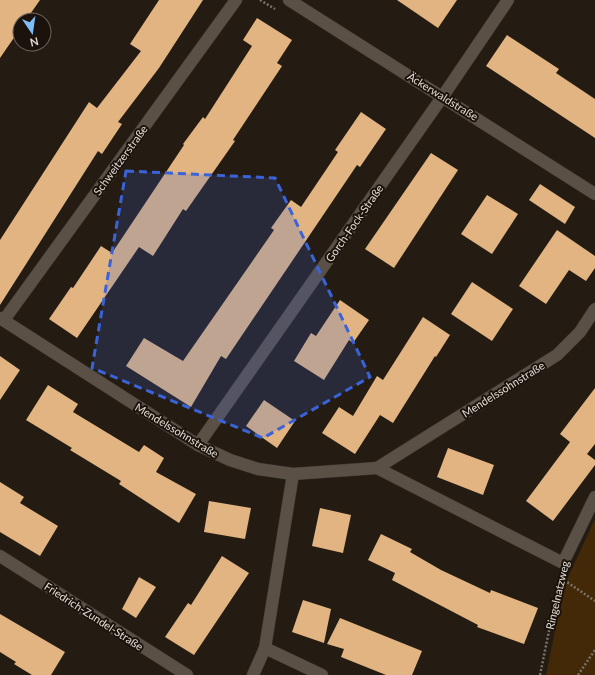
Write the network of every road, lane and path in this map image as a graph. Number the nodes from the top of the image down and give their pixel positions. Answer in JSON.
{"nodes":[{"id":1,"x":236,"y":0,"type":"edge"},
{"id":2,"x":289,"y":0,"type":"edge"},
{"id":3,"x":508,"y":0,"type":"edge"},
{"id":4,"x":443,"y":96,"type":"junction"},
{"id":5,"x":595,"y":194,"type":"edge"},
{"id":6,"x":595,"y":309,"type":"edge"},
{"id":7,"x":2,"y":319,"type":"edge"},
{"id":8,"x":198,"y":445,"type":"junction"},
{"id":9,"x":377,"y":468,"type":"junction"},
{"id":10,"x":293,"y":474,"type":"junction"},
{"id":11,"x":595,"y":497,"type":"edge"},
{"id":12,"x":0,"y":556,"type":"edge"},
{"id":13,"x":563,"y":563,"type":"junction"},
{"id":14,"x":560,"y":577,"type":"junction"},
{"id":15,"x":595,"y":601,"type":"edge"},
{"id":16,"x":265,"y":648,"type":"junction"},
{"id":17,"x":595,"y":650,"type":"edge"},
{"id":18,"x":188,"y":675,"type":"edge"},
{"id":19,"x":253,"y":675,"type":"edge"},
{"id":20,"x":322,"y":675,"type":"edge"},
{"id":21,"x":540,"y":675,"type":"edge"},
{"id":22,"x":578,"y":675,"type":"edge"}],
"edges":[{"from":1,"to":7,"type":"street","name":"Schweitzerstraße"},
{"from":2,"to":4,"type":"street","name":"Äckerwaldstraße"},
{"from":3,"to":4,"type":"street","name":"Gorch-Fock-Straße"},
{"from":4,"to":5,"type":"street","name":"Äckerwaldstraße"},
{"from":4,"to":8,"type":"street","name":"Gorch-Fock-Straße"},
{"from":6,"to":9,"type":"street","name":"Mendelssohnstraße"},
{"from":7,"to":8,"type":"street","name":"Mendelssohnstraße"},
{"from":8,"to":10,"type":"street","name":"Mendelssohnstraße"},
{"from":9,"to":10,"type":"street","name":"Mendelssohnstraße"},
{"from":9,"to":13,"type":"street"},
{"from":10,"to":16,"type":"street"},
{"from":11,"to":13,"type":"street","name":"Ringelnatzweg"},
{"from":12,"to":18,"type":"street","name":"Friedrich-Zundel-Straße"},
{"from":13,"to":14,"type":"path","name":"Ringelnatzweg"},
{"from":14,"to":15,"type":"path"},
{"from":14,"to":21,"type":"path","name":"Ringelnatzweg"},
{"from":16,"to":19,"type":"street"},
{"from":16,"to":20,"type":"street"},
{"from":17,"to":22,"type":"path"}]}
